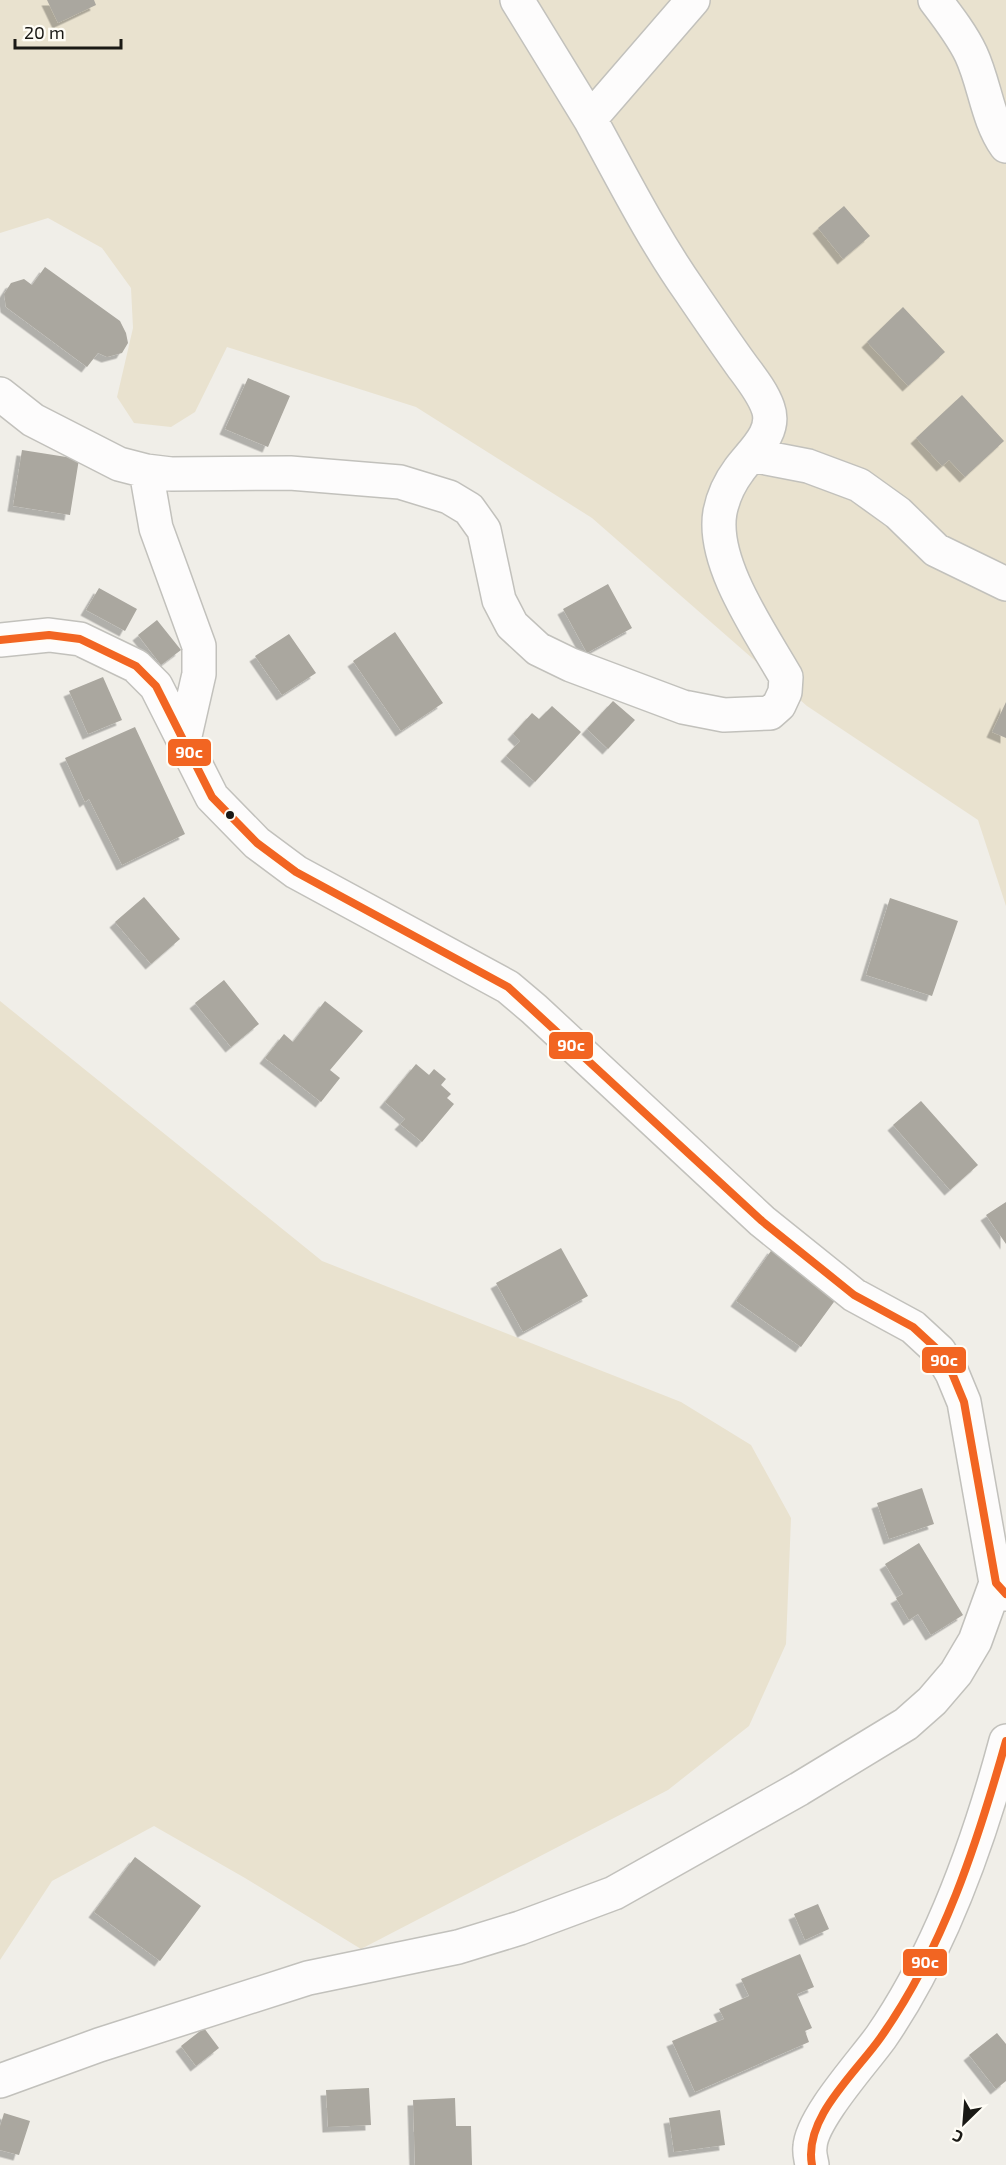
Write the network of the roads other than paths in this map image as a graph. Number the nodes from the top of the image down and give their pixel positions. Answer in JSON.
{"nodes":[{"id":1,"x":517,"y":0,"type":"edge"},
{"id":2,"x":693,"y":0,"type":"edge"},
{"id":3,"x":935,"y":0,"type":"edge"},
{"id":4,"x":590,"y":119,"type":"junction"},
{"id":5,"x":1006,"y":146,"type":"edge"},
{"id":6,"x":0,"y":394,"type":"edge"},
{"id":7,"x":751,"y":455,"type":"junction"},
{"id":8,"x":146,"y":471,"type":"junction"},
{"id":9,"x":1006,"y":584,"type":"edge"},
{"id":10,"x":0,"y":640,"type":"edge"},
{"id":11,"x":184,"y":740,"type":"junction"},
{"id":12,"x":1001,"y":1589,"type":"edge"},
{"id":13,"x":1006,"y":1741,"type":"edge"},
{"id":14,"x":0,"y":2081,"type":"edge"},
{"id":15,"x":812,"y":2165,"type":"edge"}],
"edges":[{"from":1,"to":4,"type":"street"},
{"from":2,"to":4,"type":"street"},
{"from":3,"to":5,"type":"street"},
{"from":4,"to":7,"type":"street"},
{"from":6,"to":8,"type":"street"},
{"from":7,"to":8,"type":"street"},
{"from":7,"to":9,"type":"street"},
{"from":8,"to":11,"type":"street"},
{"from":10,"to":11,"type":"street"},
{"from":11,"to":12,"type":"street"},
{"from":12,"to":14,"type":"street"},
{"from":13,"to":15,"type":"street"}]}
